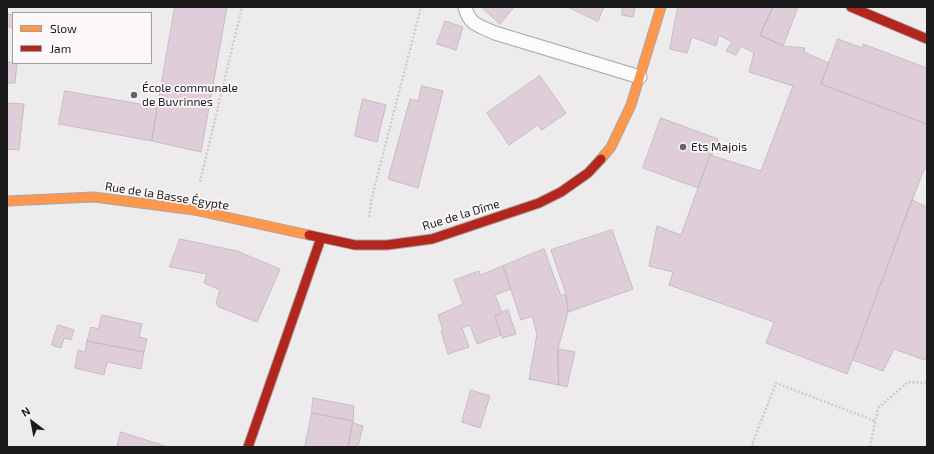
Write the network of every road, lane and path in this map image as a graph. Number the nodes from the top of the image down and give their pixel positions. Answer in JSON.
{"nodes":[{"id":1,"x":242,"y":7,"type":"edge"},
{"id":2,"x":421,"y":7,"type":"edge"},
{"id":3,"x":465,"y":7,"type":"edge"},
{"id":4,"x":661,"y":7,"type":"edge"},
{"id":5,"x":851,"y":7,"type":"edge"},
{"id":6,"x":927,"y":39,"type":"edge"},
{"id":7,"x":640,"y":77,"type":"junction"},
{"id":8,"x":7,"y":201,"type":"edge"},
{"id":9,"x":194,"y":210,"type":"junction"},
{"id":10,"x":321,"y":238,"type":"junction"},
{"id":11,"x":364,"y":245,"type":"junction"},
{"id":12,"x":927,"y":383,"type":"edge"},
{"id":13,"x":875,"y":421,"type":"junction"},
{"id":14,"x":752,"y":446,"type":"edge"},
{"id":15,"x":248,"y":447,"type":"edge"},
{"id":16,"x":758,"y":447,"type":"edge"},
{"id":17,"x":870,"y":447,"type":"edge"}],
"edges":[{"from":1,"to":9,"type":"path"},
{"from":2,"to":11,"type":"path"},
{"from":3,"to":7,"type":"lane"},
{"from":4,"to":7,"type":"street","name":"Rue de la Dîme"},
{"from":5,"to":6,"type":"street"},
{"from":7,"to":11,"type":"street","name":"Rue de la Dîme"},
{"from":8,"to":9,"type":"street","name":"Rue de la Basse Égypte"},
{"from":9,"to":10,"type":"street","name":"Rue de la Basse Égypte"},
{"from":10,"to":11,"type":"street","name":"Rue de la Dîme"},
{"from":10,"to":15,"type":"street"},
{"from":12,"to":13,"type":"path"},
{"from":13,"to":14,"type":"path"},
{"from":13,"to":17,"type":"path"},
{"from":14,"to":16,"type":"path"}]}
